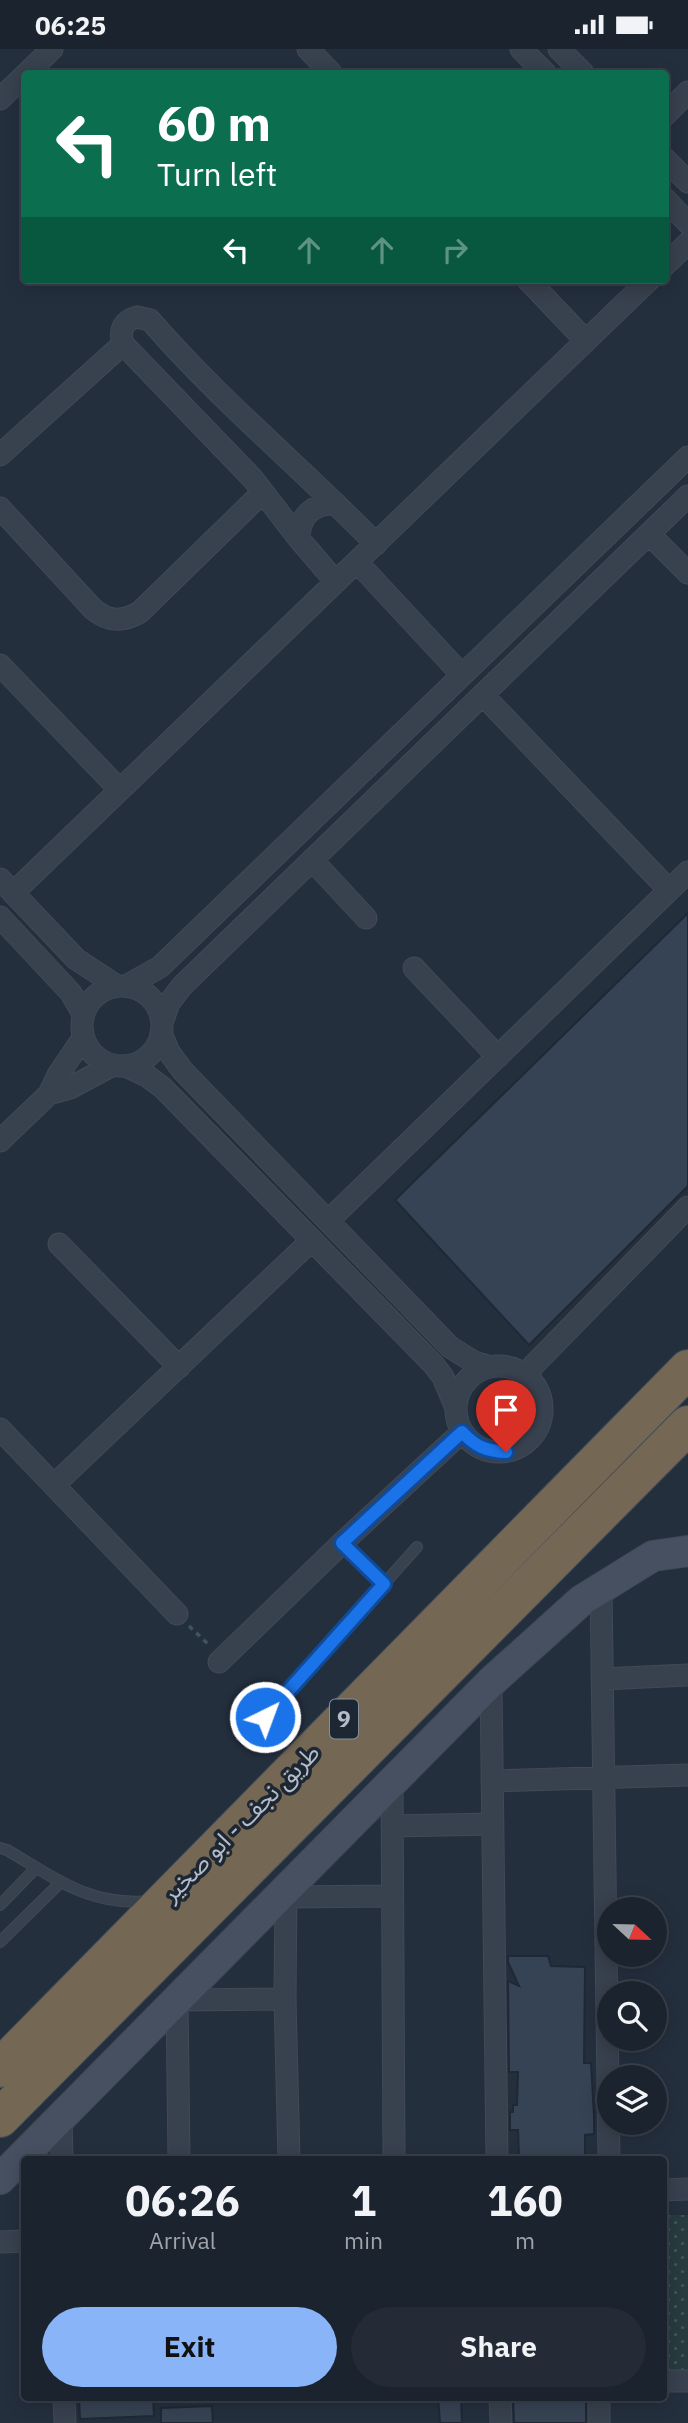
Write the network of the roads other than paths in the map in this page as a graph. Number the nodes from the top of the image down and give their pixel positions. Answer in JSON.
{"nodes":[{"id":1,"x":52,"y":49,"type":"edge"},
{"id":2,"x":308,"y":49,"type":"edge"},
{"id":3,"x":521,"y":49,"type":"edge"},
{"id":4,"x":559,"y":49,"type":"edge"},
{"id":5,"x":31,"y":70,"type":"edge"},
{"id":6,"x":328,"y":70,"type":"edge"},
{"id":7,"x":541,"y":70,"type":"edge"},
{"id":8,"x":580,"y":70,"type":"edge"},
{"id":9,"x":21,"y":80,"type":"edge"},
{"id":10,"x":688,"y":92,"type":"edge"},
{"id":11,"x":0,"y":99,"type":"edge"},
{"id":12,"x":669,"y":111,"type":"edge"},
{"id":13,"x":669,"y":163,"type":"edge"},
{"id":14,"x":688,"y":182,"type":"edge"},
{"id":15,"x":669,"y":203,"type":"edge"},
{"id":16,"x":688,"y":223,"type":"edge"},
{"id":17,"x":688,"y":243,"type":"edge"},
{"id":18,"x":669,"y":261,"type":"edge"},
{"id":19,"x":532,"y":284,"type":"edge"},
{"id":20,"x":645,"y":284,"type":"edge"},
{"id":21,"x":586,"y":341,"type":"junction"},
{"id":22,"x":123,"y":344,"type":"junction"},
{"id":23,"x":0,"y":455,"type":"edge"},
{"id":24,"x":688,"y":457,"type":"edge"},
{"id":25,"x":263,"y":492,"type":"junction"},
{"id":26,"x":688,"y":496,"type":"edge"},
{"id":27,"x":336,"y":504,"type":"junction"},
{"id":28,"x":0,"y":507,"type":"edge"},
{"id":29,"x":649,"y":534,"type":"junction"},
{"id":30,"x":299,"y":539,"type":"junction"},
{"id":31,"x":376,"y":544,"type":"junction"},
{"id":32,"x":357,"y":562,"type":"junction"},
{"id":33,"x":688,"y":573,"type":"edge"},
{"id":34,"x":336,"y":582,"type":"junction"},
{"id":35,"x":0,"y":665,"type":"edge"},
{"id":36,"x":462,"y":675,"type":"junction"},
{"id":37,"x":483,"y":695,"type":"junction"},
{"id":38,"x":120,"y":790,"type":"junction"},
{"id":39,"x":312,"y":860,"type":"junction"},
{"id":40,"x":688,"y":872,"type":"edge"},
{"id":41,"x":7,"y":886,"type":"edge"},
{"id":42,"x":669,"y":890,"type":"junction"},
{"id":43,"x":0,"y":917,"type":"edge"},
{"id":44,"x":366,"y":918,"type":"dead end"},
{"id":45,"x":414,"y":968,"type":"dead end"},
{"id":46,"x":121,"y":986,"type":"junction"},
{"id":47,"x":83,"y":1014,"type":"junction"},
{"id":48,"x":162,"y":1028,"type":"junction"},
{"id":49,"x":83,"y":1038,"type":"junction"},
{"id":50,"x":498,"y":1057,"type":"junction"},
{"id":51,"x":119,"y":1066,"type":"junction"},
{"id":52,"x":48,"y":1094,"type":"junction"},
{"id":53,"x":0,"y":1141,"type":"edge"},
{"id":54,"x":688,"y":1207,"type":"edge"},
{"id":55,"x":328,"y":1221,"type":"junction"},
{"id":56,"x":312,"y":1240,"type":"junction"},
{"id":57,"x":59,"y":1244,"type":"dead end"},
{"id":58,"x":488,"y":1366,"type":"junction"},
{"id":59,"x":179,"y":1367,"type":"junction"},
{"id":60,"x":688,"y":1369,"type":"edge"},
{"id":61,"x":526,"y":1374,"type":"junction"},
{"id":62,"x":456,"y":1408,"type":"junction"},
{"id":63,"x":688,"y":1425,"type":"edge"},
{"id":64,"x":0,"y":1429,"type":"edge"},
{"id":65,"x":462,"y":1432,"type":"junction"},
{"id":66,"x":54,"y":1485,"type":"junction"},
{"id":67,"x":342,"y":1543,"type":"junction"},
{"id":68,"x":417,"y":1547,"type":"dead end"},
{"id":69,"x":688,"y":1551,"type":"edge"},
{"id":70,"x":384,"y":1584,"type":"junction"},
{"id":71,"x":601,"y":1588,"type":"junction"},
{"id":72,"x":177,"y":1614,"type":"road end"},
{"id":73,"x":221,"y":1660,"type":"road end"},
{"id":74,"x":688,"y":1675,"type":"edge"},
{"id":75,"x":602,"y":1679,"type":"junction"},
{"id":76,"x":491,"y":1682,"type":"junction"},
{"id":77,"x":248,"y":1736,"type":"dead end"},
{"id":78,"x":688,"y":1775,"type":"edge"},
{"id":79,"x":603,"y":1777,"type":"junction"},
{"id":80,"x":392,"y":1781,"type":"junction"},
{"id":81,"x":492,"y":1781,"type":"junction"},
{"id":82,"x":493,"y":1824,"type":"junction"},
{"id":83,"x":392,"y":1826,"type":"junction"},
{"id":84,"x":0,"y":1848,"type":"edge"},
{"id":85,"x":36,"y":1868,"type":"junction"},
{"id":86,"x":60,"y":1883,"type":"junction"},
{"id":87,"x":286,"y":1893,"type":"junction"},
{"id":88,"x":392,"y":1896,"type":"junction"},
{"id":89,"x":166,"y":1899,"type":"junction"},
{"id":90,"x":0,"y":1905,"type":"edge"},
{"id":91,"x":0,"y":1942,"type":"edge"},
{"id":92,"x":285,"y":1999,"type":"junction"},
{"id":93,"x":177,"y":2000,"type":"junction"},
{"id":94,"x":0,"y":2068,"type":"edge"},
{"id":95,"x":61,"y":2115,"type":"junction"},
{"id":96,"x":0,"y":2118,"type":"edge"},
{"id":97,"x":22,"y":2156,"type":"edge"},
{"id":98,"x":62,"y":2156,"type":"edge"},
{"id":99,"x":179,"y":2156,"type":"edge"},
{"id":100,"x":289,"y":2156,"type":"edge"},
{"id":101,"x":394,"y":2156,"type":"edge"},
{"id":102,"x":497,"y":2156,"type":"edge"},
{"id":103,"x":609,"y":2156,"type":"edge"},
{"id":104,"x":21,"y":2157,"type":"edge"},
{"id":105,"x":0,"y":2179,"type":"edge"},
{"id":106,"x":688,"y":2189,"type":"edge"},
{"id":107,"x":667,"y":2190,"type":"edge"},
{"id":108,"x":21,"y":2241,"type":"edge"},
{"id":109,"x":0,"y":2242,"type":"edge"},
{"id":110,"x":667,"y":2381,"type":"edge"},
{"id":111,"x":688,"y":2381,"type":"edge"},
{"id":112,"x":64,"y":2401,"type":"edge"},
{"id":113,"x":500,"y":2401,"type":"edge"},
{"id":114,"x":599,"y":2401,"type":"edge"},
{"id":115,"x":65,"y":2423,"type":"edge"},
{"id":116,"x":501,"y":2423,"type":"edge"},
{"id":117,"x":599,"y":2423,"type":"edge"}],
"edges":[{"from":1,"to":5,"type":"street"},
{"from":2,"to":6,"type":"street"},
{"from":3,"to":7,"type":"street"},
{"from":4,"to":8,"type":"street"},
{"from":9,"to":11,"type":"street"},
{"from":10,"to":12,"type":"street"},
{"from":13,"to":14,"type":"street"},
{"from":15,"to":16,"type":"street"},
{"from":17,"to":18,"type":"street"},
{"from":19,"to":21,"type":"street"},
{"from":20,"to":21,"type":"street"},
{"from":21,"to":31,"type":"street"},
{"from":22,"to":23,"type":"street"},
{"from":22,"to":25,"type":"street"},
{"from":22,"to":27,"type":"street"},
{"from":24,"to":36,"type":"street"},
{"from":25,"to":28,"type":"street"},
{"from":25,"to":30,"type":"street"},
{"from":26,"to":29,"type":"street"},
{"from":27,"to":30,"type":"street"},
{"from":27,"to":31,"type":"street"},
{"from":29,"to":33,"type":"street"},
{"from":29,"to":37,"type":"street"},
{"from":30,"to":34,"type":"street"},
{"from":31,"to":32,"type":"street"},
{"from":32,"to":34,"type":"street"},
{"from":32,"to":36,"type":"street"},
{"from":34,"to":38,"type":"street"},
{"from":35,"to":38,"type":"street"},
{"from":36,"to":46,"type":"street"},
{"from":37,"to":39,"type":"street"},
{"from":37,"to":42,"type":"street"},
{"from":38,"to":41,"type":"street"},
{"from":39,"to":44,"type":"street"},
{"from":39,"to":48,"type":"street"},
{"from":40,"to":42,"type":"street"},
{"from":41,"to":46,"type":"street"},
{"from":42,"to":50,"type":"street"},
{"from":43,"to":47,"type":"street"},
{"from":45,"to":50,"type":"street"},
{"from":46,"to":47,"type":"street"},
{"from":46,"to":48,"type":"street"},
{"from":47,"to":49,"type":"street"},
{"from":48,"to":51,"type":"street"},
{"from":48,"to":55,"type":"street"},
{"from":49,"to":51,"type":"street"},
{"from":49,"to":52,"type":"street"},
{"from":50,"to":55,"type":"street"},
{"from":51,"to":52,"type":"street"},
{"from":51,"to":56,"type":"street"},
{"from":52,"to":53,"type":"street"},
{"from":54,"to":61,"type":"street"},
{"from":55,"to":58,"type":"street"},
{"from":56,"to":59,"type":"street"},
{"from":56,"to":62,"type":"street"},
{"from":57,"to":59,"type":"street"},
{"from":58,"to":61,"type":"street"},
{"from":58,"to":62,"type":"street"},
{"from":59,"to":66,"type":"street"},
{"from":60,"to":89,"type":"highway","name":"طريق نجف - ابو صخير","number":"9"},
{"from":61,"to":65,"type":"street"},
{"from":62,"to":65,"type":"street"},
{"from":63,"to":96,"type":"highway","name":"طريق نجف - ابو صخير","number":"9"},
{"from":64,"to":66,"type":"street"},
{"from":65,"to":67,"type":"street"},
{"from":66,"to":72,"type":"street"},
{"from":67,"to":70,"type":"lane"},
{"from":67,"to":73,"type":"street"},
{"from":68,"to":70,"type":"lane"},
{"from":69,"to":71,"type":"main road"},
{"from":70,"to":77,"type":"lane"},
{"from":71,"to":75,"type":"street"},
{"from":71,"to":76,"type":"main road"},
{"from":74,"to":75,"type":"street"},
{"from":75,"to":79,"type":"street"},
{"from":76,"to":80,"type":"main road"},
{"from":76,"to":81,"type":"street"},
{"from":78,"to":79,"type":"street"},
{"from":79,"to":81,"type":"street"},
{"from":79,"to":103,"type":"street"},
{"from":80,"to":83,"type":"street"},
{"from":80,"to":87,"type":"main road"},
{"from":81,"to":82,"type":"street"},
{"from":82,"to":83,"type":"street"},
{"from":82,"to":102,"type":"street"},
{"from":83,"to":88,"type":"street"},
{"from":84,"to":85,"type":"lane"},
{"from":85,"to":86,"type":"lane"},
{"from":85,"to":90,"type":"lane"},
{"from":86,"to":89,"type":"lane"},
{"from":86,"to":91,"type":"lane"},
{"from":87,"to":88,"type":"street"},
{"from":87,"to":92,"type":"street"},
{"from":87,"to":93,"type":"main road"},
{"from":88,"to":101,"type":"street"},
{"from":89,"to":94,"type":"highway","name":"طريق نجف - ابو صخير","number":"9"},
{"from":92,"to":93,"type":"street"},
{"from":92,"to":100,"type":"street"},
{"from":93,"to":95,"type":"main road"},
{"from":93,"to":99,"type":"street"},
{"from":95,"to":97,"type":"main road"},
{"from":95,"to":98,"type":"street"},
{"from":104,"to":105,"type":"main road"},
{"from":106,"to":107,"type":"street"},
{"from":108,"to":109,"type":"street"},
{"from":110,"to":111,"type":"street"},
{"from":112,"to":115,"type":"street"},
{"from":113,"to":116,"type":"street"},
{"from":114,"to":117,"type":"street"}]}
